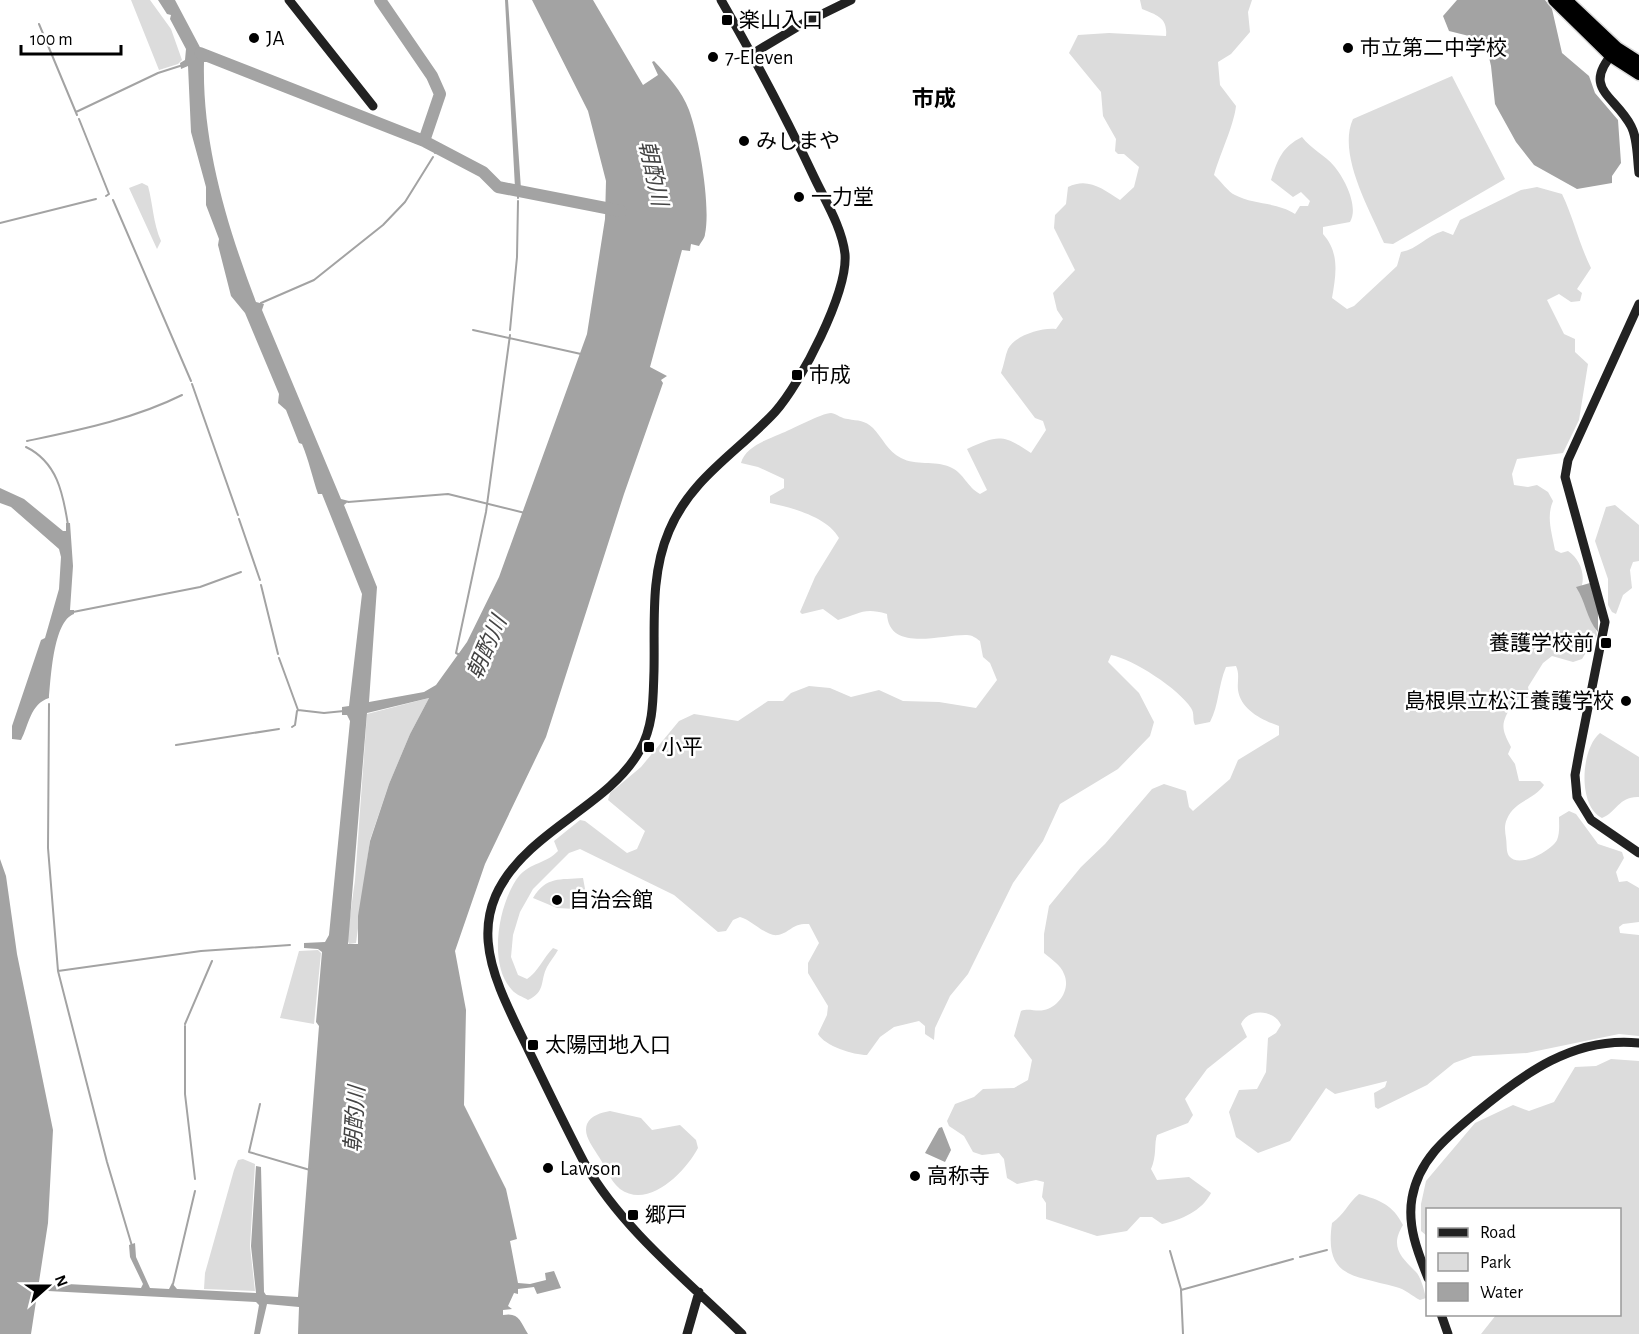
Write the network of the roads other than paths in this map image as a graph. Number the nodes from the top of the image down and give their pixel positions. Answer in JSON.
{"nodes":[{"id":1,"x":289,"y":0,"type":"edge"},
{"id":2,"x":721,"y":0,"type":"edge"},
{"id":3,"x":851,"y":0,"type":"edge"},
{"id":4,"x":1554,"y":0,"type":"edge"},
{"id":5,"x":1566,"y":0,"type":"edge"},
{"id":6,"x":1614,"y":52,"type":"junction"},
{"id":7,"x":752,"y":54,"type":"junction"},
{"id":8,"x":1639,"y":63,"type":"edge"},
{"id":9,"x":1639,"y":74,"type":"edge"},
{"id":10,"x":373,"y":106,"type":"dead end"},
{"id":11,"x":1639,"y":173,"type":"edge"},
{"id":12,"x":1639,"y":304,"type":"edge"},
{"id":13,"x":1639,"y":853,"type":"edge"},
{"id":14,"x":1639,"y":1042,"type":"edge"},
{"id":15,"x":1426,"y":1273,"type":"edge"},
{"id":16,"x":699,"y":1292,"type":"junction"},
{"id":17,"x":1442,"y":1316,"type":"edge"},
{"id":18,"x":687,"y":1334,"type":"edge"},
{"id":19,"x":742,"y":1334,"type":"edge"},
{"id":20,"x":1448,"y":1334,"type":"edge"}],
"edges":[{"from":1,"to":10,"type":"main road"},
{"from":2,"to":7,"type":"main road"},
{"from":3,"to":7,"type":"main road"},
{"from":4,"to":6,"type":"highway"},
{"from":5,"to":6,"type":"highway"},
{"from":6,"to":8,"type":"highway"},
{"from":6,"to":9,"type":"highway"},
{"from":6,"to":11,"type":"main road"},
{"from":7,"to":16,"type":"main road"},
{"from":12,"to":13,"type":"main road"},
{"from":14,"to":15,"type":"main road"},
{"from":16,"to":18,"type":"main road"},
{"from":16,"to":19,"type":"main road"},
{"from":17,"to":20,"type":"main road"}]}
